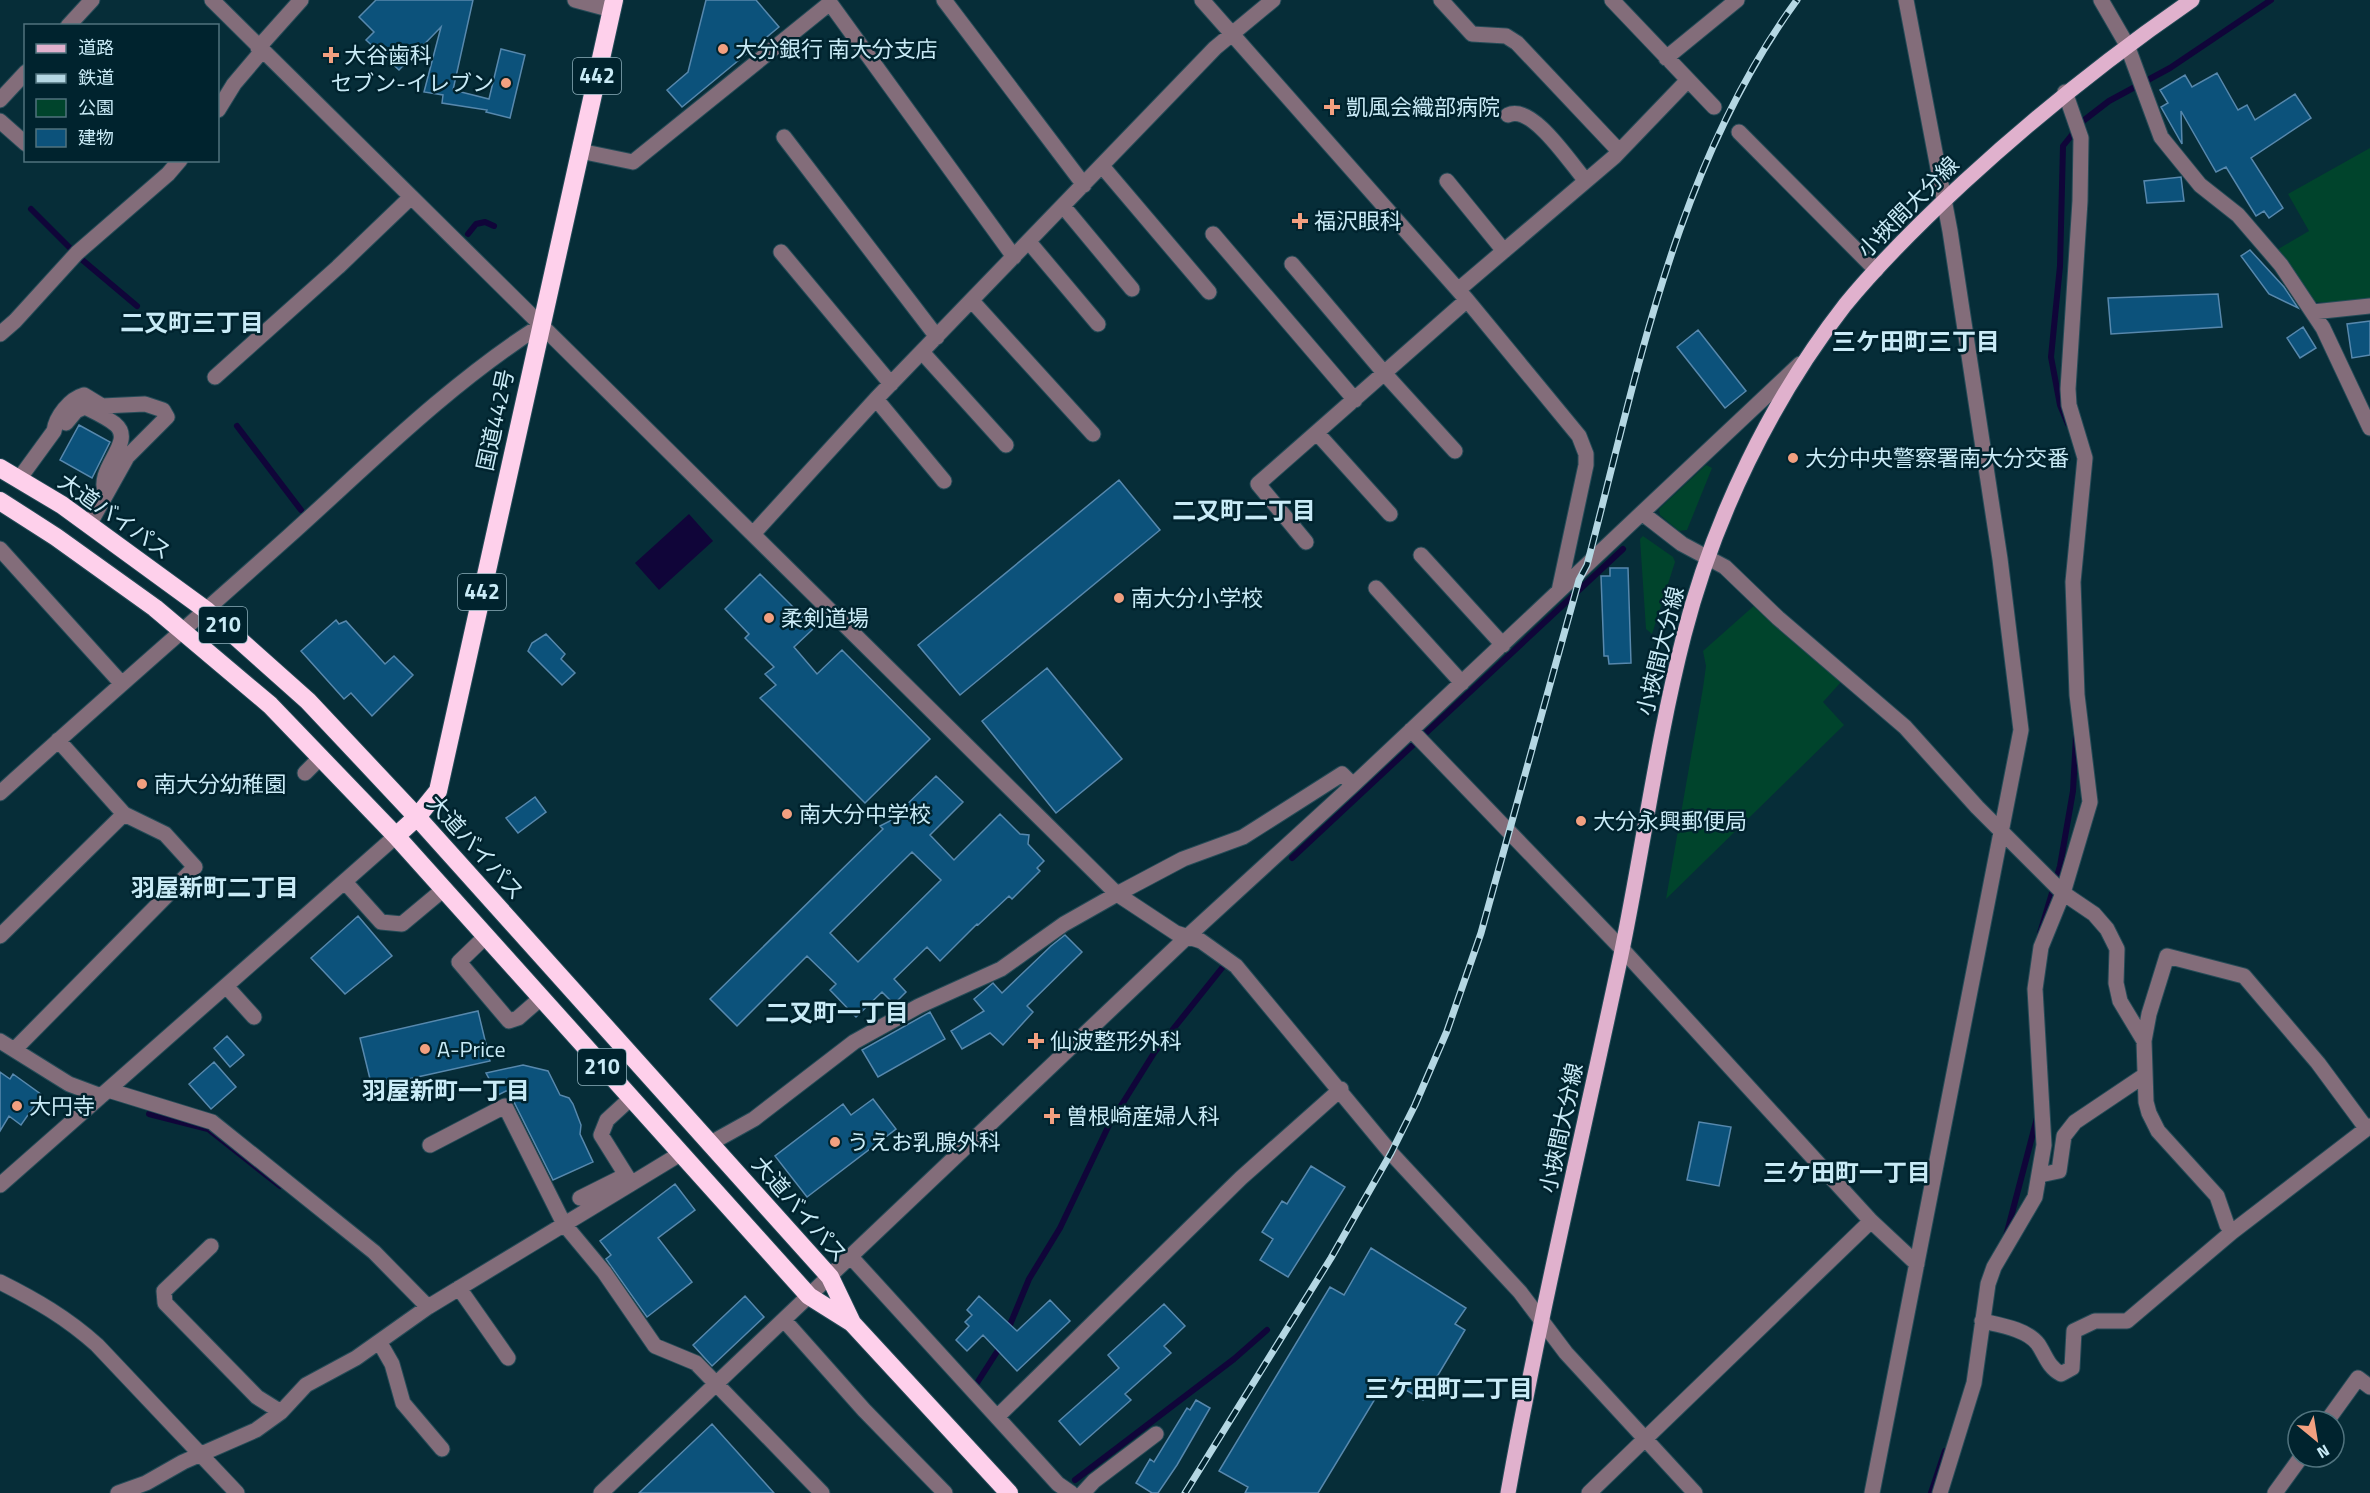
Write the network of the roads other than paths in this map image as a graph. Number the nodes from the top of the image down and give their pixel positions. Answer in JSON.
{"nodes":[{"id":1,"x":92,"y":0,"type":"edge"},
{"id":2,"x":212,"y":0,"type":"edge"},
{"id":3,"x":302,"y":0,"type":"edge"},
{"id":4,"x":575,"y":0,"type":"edge"},
{"id":5,"x":944,"y":0,"type":"edge"},
{"id":6,"x":1202,"y":0,"type":"edge"},
{"id":7,"x":1273,"y":0,"type":"edge"},
{"id":8,"x":1441,"y":0,"type":"edge"},
{"id":9,"x":1612,"y":0,"type":"edge"},
{"id":10,"x":1737,"y":0,"type":"edge"},
{"id":11,"x":1906,"y":0,"type":"edge"},
{"id":12,"x":2102,"y":0,"type":"edge"},
{"id":13,"x":2192,"y":0,"type":"edge"},
{"id":14,"x":829,"y":1,"type":"edge"},
{"id":15,"x":613,"y":5,"type":"edge"},
{"id":16,"x":70,"y":24,"type":"edge"},
{"id":17,"x":1232,"y":32,"type":"junction"},
{"id":18,"x":2127,"y":45,"type":"junction"},
{"id":19,"x":260,"y":50,"type":"junction"},
{"id":20,"x":1666,"y":58,"type":"junction"},
{"id":21,"x":24,"y":74,"type":"edge"},
{"id":22,"x":1688,"y":80,"type":"junction"},
{"id":23,"x":2065,"y":92,"type":"junction"},
{"id":24,"x":0,"y":100,"type":"edge"},
{"id":25,"x":1714,"y":107,"type":"dead end"},
{"id":26,"x":219,"y":108,"type":"edge"},
{"id":27,"x":1508,"y":115,"type":"dead end"},
{"id":28,"x":0,"y":121,"type":"edge"},
{"id":29,"x":1739,"y":132,"type":"dead end"},
{"id":30,"x":784,"y":137,"type":"dead end"},
{"id":31,"x":24,"y":142,"type":"edge"},
{"id":32,"x":580,"y":151,"type":"junction"},
{"id":33,"x":1619,"y":151,"type":"junction"},
{"id":34,"x":178,"y":162,"type":"edge"},
{"id":35,"x":1102,"y":166,"type":"junction"},
{"id":36,"x":1447,"y":181,"type":"dead end"},
{"id":37,"x":1586,"y":181,"type":"junction"},
{"id":38,"x":1084,"y":185,"type":"junction"},
{"id":39,"x":411,"y":197,"type":"junction"},
{"id":40,"x":1945,"y":199,"type":"junction"},
{"id":41,"x":1063,"y":206,"type":"junction"},
{"id":42,"x":1213,"y":234,"type":"dead end"},
{"id":43,"x":1029,"y":242,"type":"junction"},
{"id":44,"x":1504,"y":251,"type":"junction"},
{"id":45,"x":780,"y":252,"type":"dead end"},
{"id":46,"x":1014,"y":258,"type":"junction"},
{"id":47,"x":1292,"y":264,"type":"dead end"},
{"id":48,"x":1876,"y":270,"type":"junction"},
{"id":49,"x":1132,"y":289,"type":"dead end"},
{"id":50,"x":1209,"y":292,"type":"dead end"},
{"id":51,"x":1462,"y":295,"type":"junction"},
{"id":52,"x":972,"y":301,"type":"junction"},
{"id":53,"x":2370,"y":306,"type":"edge"},
{"id":54,"x":2313,"y":312,"type":"junction"},
{"id":55,"x":1098,"y":324,"type":"dead end"},
{"id":56,"x":540,"y":326,"type":"junction"},
{"id":57,"x":0,"y":334,"type":"edge"},
{"id":58,"x":937,"y":337,"type":"junction"},
{"id":59,"x":922,"y":352,"type":"junction"},
{"id":60,"x":1807,"y":358,"type":"junction"},
{"id":61,"x":1385,"y":374,"type":"junction"},
{"id":62,"x":215,"y":377,"type":"dead end"},
{"id":63,"x":891,"y":384,"type":"junction"},
{"id":64,"x":876,"y":399,"type":"junction"},
{"id":65,"x":1354,"y":400,"type":"junction"},
{"id":66,"x":2370,"y":428,"type":"edge"},
{"id":67,"x":54,"y":431,"type":"junction"},
{"id":68,"x":1317,"y":433,"type":"junction"},
{"id":69,"x":1093,"y":434,"type":"dead end"},
{"id":70,"x":1006,"y":445,"type":"dead end"},
{"id":71,"x":1455,"y":451,"type":"dead end"},
{"id":72,"x":0,"y":468,"type":"edge"},
{"id":73,"x":19,"y":479,"type":"junction"},
{"id":74,"x":944,"y":481,"type":"dead end"},
{"id":75,"x":106,"y":494,"type":"junction"},
{"id":76,"x":0,"y":501,"type":"edge"},
{"id":77,"x":1642,"y":513,"type":"junction"},
{"id":78,"x":1390,"y":514,"type":"dead end"},
{"id":79,"x":89,"y":525,"type":"junction"},
{"id":80,"x":753,"y":534,"type":"junction"},
{"id":81,"x":1306,"y":542,"type":"dead end"},
{"id":82,"x":0,"y":549,"type":"edge"},
{"id":83,"x":1421,"y":555,"type":"dead end"},
{"id":84,"x":1708,"y":559,"type":"junction"},
{"id":85,"x":1376,"y":588,"type":"dead end"},
{"id":86,"x":1559,"y":591,"type":"junction"},
{"id":87,"x":206,"y":610,"type":"junction"},
{"id":88,"x":185,"y":631,"type":"junction"},
{"id":89,"x":1503,"y":645,"type":"junction"},
{"id":90,"x":1462,"y":683,"type":"junction"},
{"id":91,"x":122,"y":684,"type":"junction"},
{"id":92,"x":1411,"y":730,"type":"junction"},
{"id":93,"x":58,"y":741,"type":"junction"},
{"id":94,"x":321,"y":758,"type":"junction"},
{"id":95,"x":305,"y":773,"type":"dead end"},
{"id":96,"x":1353,"y":785,"type":"junction"},
{"id":97,"x":0,"y":793,"type":"edge"},
{"id":98,"x":124,"y":814,"type":"junction"},
{"id":99,"x":417,"y":817,"type":"junction"},
{"id":100,"x":2002,"y":832,"type":"junction"},
{"id":101,"x":396,"y":836,"type":"junction"},
{"id":102,"x":345,"y":882,"type":"junction"},
{"id":103,"x":444,"y":889,"type":"junction"},
{"id":104,"x":2063,"y":893,"type":"junction"},
{"id":105,"x":1118,"y":894,"type":"junction"},
{"id":106,"x":0,"y":936,"type":"edge"},
{"id":107,"x":486,"y":936,"type":"junction"},
{"id":108,"x":1188,"y":936,"type":"junction"},
{"id":109,"x":1622,"y":949,"type":"junction"},
{"id":110,"x":226,"y":986,"type":"junction"},
{"id":111,"x":541,"y":998,"type":"junction"},
{"id":112,"x":254,"y":1017,"type":"dead end"},
{"id":113,"x":0,"y":1041,"type":"edge"},
{"id":114,"x":2144,"y":1041,"type":"junction"},
{"id":115,"x":15,"y":1049,"type":"junction"},
{"id":116,"x":2145,"y":1075,"type":"junction"},
{"id":117,"x":1341,"y":1089,"type":"junction"},
{"id":118,"x":105,"y":1093,"type":"junction"},
{"id":119,"x":631,"y":1098,"type":"junction"},
{"id":120,"x":2368,"y":1127,"type":"edge"},
{"id":121,"x":709,"y":1144,"type":"junction"},
{"id":122,"x":430,"y":1145,"type":"dead end"},
{"id":123,"x":680,"y":1154,"type":"junction"},
{"id":124,"x":2040,"y":1175,"type":"junction"},
{"id":125,"x":628,"y":1179,"type":"junction"},
{"id":126,"x":0,"y":1185,"type":"edge"},
{"id":127,"x":580,"y":1198,"type":"dead end"},
{"id":128,"x":1871,"y":1221,"type":"junction"},
{"id":129,"x":564,"y":1224,"type":"junction"},
{"id":130,"x":2232,"y":1232,"type":"junction"},
{"id":131,"x":211,"y":1246,"type":"dead end"},
{"id":132,"x":851,"y":1257,"type":"junction"},
{"id":133,"x":1917,"y":1264,"type":"junction"},
{"id":134,"x":830,"y":1277,"type":"junction"},
{"id":135,"x":0,"y":1282,"type":"edge"},
{"id":136,"x":459,"y":1288,"type":"junction"},
{"id":137,"x":809,"y":1296,"type":"junction"},
{"id":138,"x":428,"y":1307,"type":"junction"},
{"id":139,"x":784,"y":1320,"type":"junction"},
{"id":140,"x":1982,"y":1321,"type":"junction"},
{"id":141,"x":1543,"y":1322,"type":"junction"},
{"id":142,"x":852,"y":1323,"type":"junction"},
{"id":143,"x":380,"y":1343,"type":"junction"},
{"id":144,"x":508,"y":1358,"type":"dead end"},
{"id":145,"x":716,"y":1384,"type":"junction"},
{"id":146,"x":2370,"y":1387,"type":"edge"},
{"id":147,"x":2336,"y":1409,"type":"edge"},
{"id":148,"x":281,"y":1412,"type":"junction"},
{"id":149,"x":997,"y":1417,"type":"junction"},
{"id":150,"x":1156,"y":1434,"type":"dead end"},
{"id":151,"x":1646,"y":1437,"type":"junction"},
{"id":152,"x":442,"y":1449,"type":"dead end"},
{"id":153,"x":201,"y":1455,"type":"junction"},
{"id":154,"x":2293,"y":1469,"type":"edge"},
{"id":155,"x":146,"y":1490,"type":"edge"},
{"id":156,"x":815,"y":1491,"type":"edge"},
{"id":157,"x":118,"y":1493,"type":"edge"},
{"id":158,"x":237,"y":1493,"type":"edge"},
{"id":159,"x":601,"y":1493,"type":"edge"},
{"id":160,"x":945,"y":1493,"type":"edge"},
{"id":161,"x":1009,"y":1493,"type":"edge"},
{"id":162,"x":1071,"y":1493,"type":"edge"},
{"id":163,"x":1083,"y":1493,"type":"edge"},
{"id":164,"x":1508,"y":1493,"type":"edge"},
{"id":165,"x":1589,"y":1493,"type":"edge"},
{"id":166,"x":1695,"y":1493,"type":"edge"},
{"id":167,"x":1872,"y":1493,"type":"edge"},
{"id":168,"x":1940,"y":1493,"type":"edge"},
{"id":169,"x":2276,"y":1493,"type":"edge"}],
"edges":[{"from":1,"to":16,"type":"street"},
{"from":2,"to":19,"type":"street"},
{"from":3,"to":19,"type":"street"},
{"from":4,"to":15,"type":"street"},
{"from":5,"to":38,"type":"street"},
{"from":6,"to":17,"type":"street"},
{"from":7,"to":17,"type":"street"},
{"from":8,"to":33,"type":"street"},
{"from":9,"to":20,"type":"street"},
{"from":10,"to":20,"type":"street"},
{"from":11,"to":40,"type":"street"},
{"from":12,"to":18,"type":"street"},
{"from":13,"to":18,"type":"main road","name":"小挾間大分線"},
{"from":14,"to":32,"type":"street"},
{"from":14,"to":46,"type":"street"},
{"from":15,"to":32,"type":"highway","name":"国道442号","number":"442"},
{"from":17,"to":35,"type":"street"},
{"from":17,"to":51,"type":"street"},
{"from":18,"to":23,"type":"main road","name":"小挾間大分線"},
{"from":18,"to":54,"type":"street"},
{"from":19,"to":26,"type":"street"},
{"from":19,"to":39,"type":"street"},
{"from":20,"to":22,"type":"street"},
{"from":21,"to":24,"type":"street"},
{"from":22,"to":25,"type":"street"},
{"from":22,"to":33,"type":"street"},
{"from":23,"to":40,"type":"main road","name":"小挾間大分線"},
{"from":23,"to":104,"type":"street"},
{"from":27,"to":37,"type":"street"},
{"from":28,"to":31,"type":"street"},
{"from":29,"to":48,"type":"street"},
{"from":30,"to":58,"type":"street"},
{"from":32,"to":56,"type":"highway","name":"国道442号","number":"442"},
{"from":33,"to":37,"type":"street"},
{"from":34,"to":57,"type":"street"},
{"from":35,"to":38,"type":"street"},
{"from":35,"to":50,"type":"street"},
{"from":36,"to":44,"type":"street"},
{"from":37,"to":44,"type":"street"},
{"from":38,"to":41,"type":"street"},
{"from":39,"to":56,"type":"street"},
{"from":39,"to":62,"type":"street"},
{"from":40,"to":48,"type":"main road","name":"小挾間大分線"},
{"from":40,"to":100,"type":"street"},
{"from":41,"to":43,"type":"street"},
{"from":41,"to":49,"type":"street"},
{"from":42,"to":65,"type":"street"},
{"from":43,"to":46,"type":"street"},
{"from":43,"to":55,"type":"street"},
{"from":44,"to":51,"type":"street"},
{"from":45,"to":63,"type":"street"},
{"from":46,"to":52,"type":"street"},
{"from":47,"to":61,"type":"street"},
{"from":48,"to":60,"type":"main road","name":"小挾間大分線"},
{"from":51,"to":61,"type":"street"},
{"from":51,"to":86,"type":"street"},
{"from":52,"to":58,"type":"street"},
{"from":52,"to":69,"type":"street"},
{"from":53,"to":54,"type":"street"},
{"from":54,"to":66,"type":"street"},
{"from":56,"to":80,"type":"street"},
{"from":56,"to":87,"type":"street"},
{"from":56,"to":99,"type":"highway","name":"国道442号","number":"442"},
{"from":58,"to":59,"type":"street"},
{"from":59,"to":63,"type":"street"},
{"from":59,"to":70,"type":"street"},
{"from":60,"to":77,"type":"street"},
{"from":60,"to":84,"type":"main road","name":"小挾間大分線"},
{"from":61,"to":65,"type":"street"},
{"from":61,"to":71,"type":"street"},
{"from":63,"to":64,"type":"street"},
{"from":64,"to":74,"type":"street"},
{"from":64,"to":80,"type":"street"},
{"from":65,"to":68,"type":"street"},
{"from":67,"to":73,"type":"street"},
{"from":67,"to":75,"type":"street"},
{"from":67,"to":75,"type":"street"},
{"from":68,"to":78,"type":"street"},
{"from":68,"to":81,"type":"street"},
{"from":72,"to":73,"type":"highway","name":"大道バイパス","number":"210"},
{"from":73,"to":79,"type":"highway","name":"大道バイパス","number":"210"},
{"from":75,"to":79,"type":"street"},
{"from":76,"to":88,"type":"highway","name":"大道バイパス","number":"210"},
{"from":77,"to":84,"type":"street"},
{"from":77,"to":86,"type":"street"},
{"from":79,"to":87,"type":"highway","name":"大道バイパス","number":"210"},
{"from":80,"to":105,"type":"street"},
{"from":82,"to":91,"type":"street"},
{"from":83,"to":89,"type":"street"},
{"from":84,"to":100,"type":"street"},
{"from":84,"to":109,"type":"main road","name":"小挾間大分線"},
{"from":85,"to":90,"type":"street"},
{"from":86,"to":89,"type":"street"},
{"from":87,"to":88,"type":"street"},
{"from":87,"to":99,"type":"highway","name":"大道バイパス","number":"210"},
{"from":88,"to":91,"type":"street"},
{"from":88,"to":94,"type":"highway","name":"大道バイパス","number":"210"},
{"from":89,"to":90,"type":"street"},
{"from":90,"to":92,"type":"street"},
{"from":91,"to":93,"type":"street"},
{"from":92,"to":96,"type":"street"},
{"from":92,"to":109,"type":"street"},
{"from":93,"to":97,"type":"street"},
{"from":93,"to":98,"type":"street"},
{"from":94,"to":95,"type":"street"},
{"from":94,"to":101,"type":"highway","name":"大道バイパス","number":"210"},
{"from":96,"to":105,"type":"street"},
{"from":96,"to":108,"type":"street"},
{"from":98,"to":106,"type":"street"},
{"from":98,"to":115,"type":"street"},
{"from":99,"to":101,"type":"highway","name":"国道442号","number":"442"},
{"from":99,"to":121,"type":"highway","name":"大道バイパス","number":"210"},
{"from":100,"to":104,"type":"street"},
{"from":100,"to":133,"type":"street"},
{"from":101,"to":102,"type":"street"},
{"from":101,"to":103,"type":"highway","name":"大道バイパス","number":"210"},
{"from":102,"to":103,"type":"street"},
{"from":102,"to":110,"type":"street"},
{"from":103,"to":107,"type":"highway","name":"大道バイパス","number":"210"},
{"from":104,"to":114,"type":"street"},
{"from":104,"to":124,"type":"street"},
{"from":105,"to":108,"type":"street"},
{"from":105,"to":121,"type":"street"},
{"from":107,"to":111,"type":"highway","name":"大道バイパス","number":"210"},
{"from":107,"to":111,"type":"street"},
{"from":108,"to":117,"type":"street"},
{"from":108,"to":132,"type":"street"},
{"from":109,"to":128,"type":"street"},
{"from":109,"to":141,"type":"main road","name":"小挾間大分線"},
{"from":110,"to":112,"type":"street"},
{"from":110,"to":118,"type":"street"},
{"from":111,"to":119,"type":"highway","name":"大道バイパス","number":"210"},
{"from":113,"to":115,"type":"street"},
{"from":114,"to":116,"type":"street"},
{"from":114,"to":120,"type":"street"},
{"from":115,"to":118,"type":"street"},
{"from":116,"to":124,"type":"street"},
{"from":116,"to":130,"type":"street"},
{"from":117,"to":141,"type":"street"},
{"from":117,"to":149,"type":"street"},
{"from":118,"to":126,"type":"street"},
{"from":118,"to":138,"type":"street"},
{"from":119,"to":123,"type":"highway","name":"大道バイパス","number":"210"},
{"from":119,"to":125,"type":"street"},
{"from":120,"to":130,"type":"street"},
{"from":121,"to":134,"type":"highway","name":"大道バイパス","number":"210"},
{"from":122,"to":129,"type":"street"},
{"from":123,"to":125,"type":"street"},
{"from":123,"to":137,"type":"highway","name":"大道バイパス","number":"210"},
{"from":124,"to":140,"type":"street"},
{"from":125,"to":127,"type":"street"},
{"from":125,"to":129,"type":"street"},
{"from":128,"to":133,"type":"street"},
{"from":128,"to":151,"type":"street"},
{"from":129,"to":136,"type":"street"},
{"from":129,"to":145,"type":"street"},
{"from":130,"to":140,"type":"street"},
{"from":131,"to":148,"type":"street"},
{"from":132,"to":134,"type":"street"},
{"from":132,"to":149,"type":"street"},
{"from":133,"to":167,"type":"street"},
{"from":134,"to":137,"type":"street"},
{"from":134,"to":142,"type":"highway","name":"大道バイパス","number":"210"},
{"from":135,"to":153,"type":"street"},
{"from":136,"to":138,"type":"street"},
{"from":136,"to":144,"type":"street"},
{"from":137,"to":139,"type":"street"},
{"from":137,"to":142,"type":"highway","name":"大道バイパス","number":"210"},
{"from":138,"to":143,"type":"street"},
{"from":139,"to":145,"type":"street"},
{"from":139,"to":160,"type":"street"},
{"from":140,"to":168,"type":"street"},
{"from":141,"to":151,"type":"street"},
{"from":141,"to":164,"type":"main road","name":"小挾間大分線"},
{"from":142,"to":161,"type":"highway","name":"大道バイパス","number":"210"},
{"from":143,"to":148,"type":"street"},
{"from":143,"to":152,"type":"street"},
{"from":145,"to":156,"type":"street"},
{"from":145,"to":159,"type":"street"},
{"from":146,"to":147,"type":"street"},
{"from":148,"to":153,"type":"street"},
{"from":149,"to":162,"type":"street"},
{"from":150,"to":163,"type":"street"},
{"from":151,"to":165,"type":"street"},
{"from":151,"to":166,"type":"street"},
{"from":153,"to":155,"type":"street"},
{"from":153,"to":158,"type":"street"},
{"from":154,"to":169,"type":"street"},
{"from":155,"to":157,"type":"street"}]}
